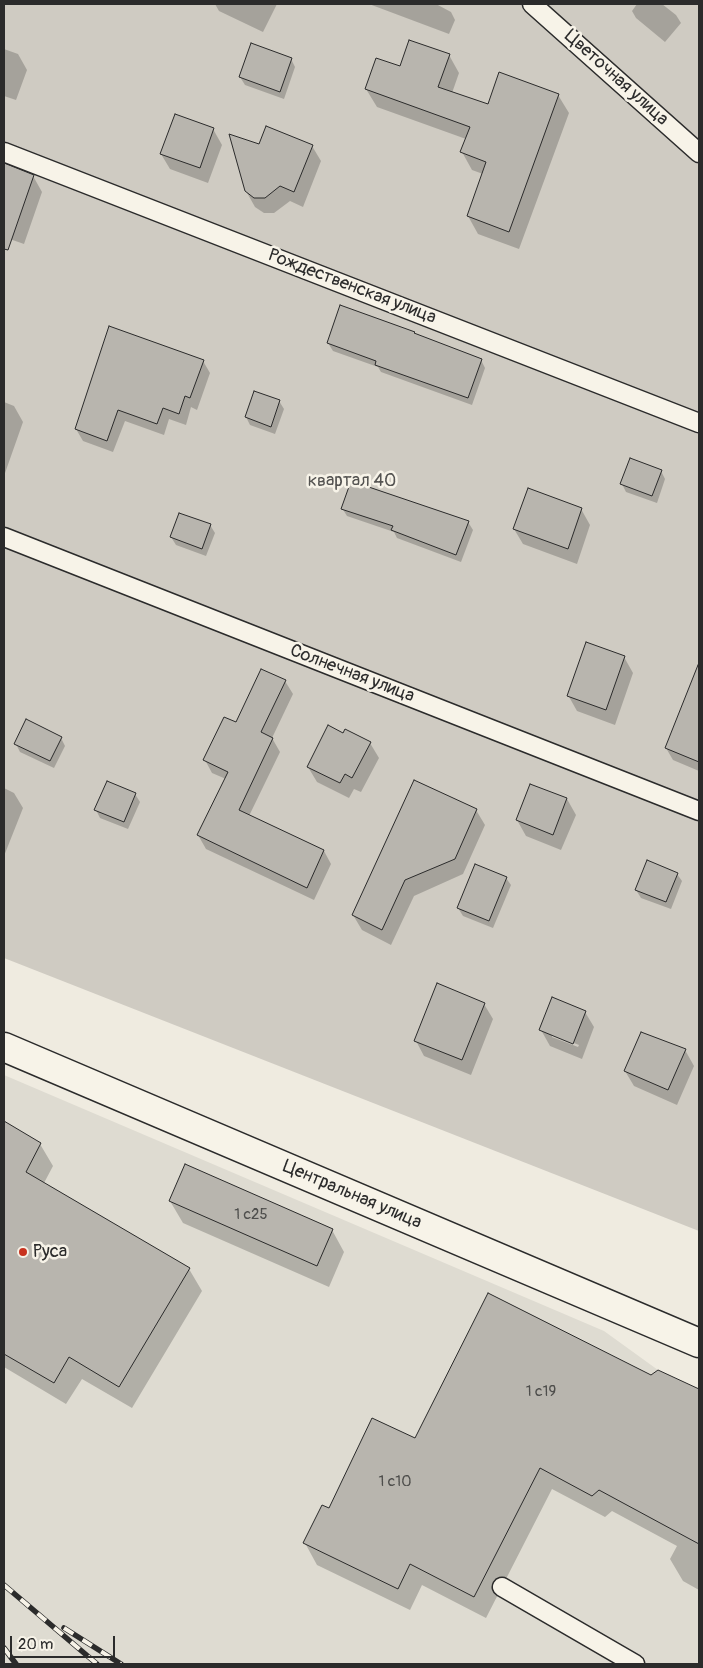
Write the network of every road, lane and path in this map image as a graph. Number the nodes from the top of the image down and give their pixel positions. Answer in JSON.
{"nodes":[{"id":1,"x":532,"y":4,"type":"edge"},
{"id":2,"x":4,"y":152,"type":"edge"},
{"id":3,"x":699,"y":152,"type":"edge"},
{"id":4,"x":699,"y":423,"type":"edge"},
{"id":5,"x":4,"y":537,"type":"edge"},
{"id":6,"x":699,"y":811,"type":"edge"},
{"id":7,"x":4,"y":1047,"type":"edge"},
{"id":8,"x":699,"y":1343,"type":"edge"},
{"id":9,"x":502,"y":1587,"type":"dead end"},
{"id":10,"x":634,"y":1664,"type":"edge"}],
"edges":[{"from":1,"to":3,"type":"lane","name":"Цветочная улица"},
{"from":2,"to":4,"type":"lane","name":"Рождественская улица"},
{"from":5,"to":6,"type":"lane","name":"Солнечная улица"},
{"from":7,"to":8,"type":"street","name":"Центральная улица"},
{"from":9,"to":10,"type":"lane"}]}
